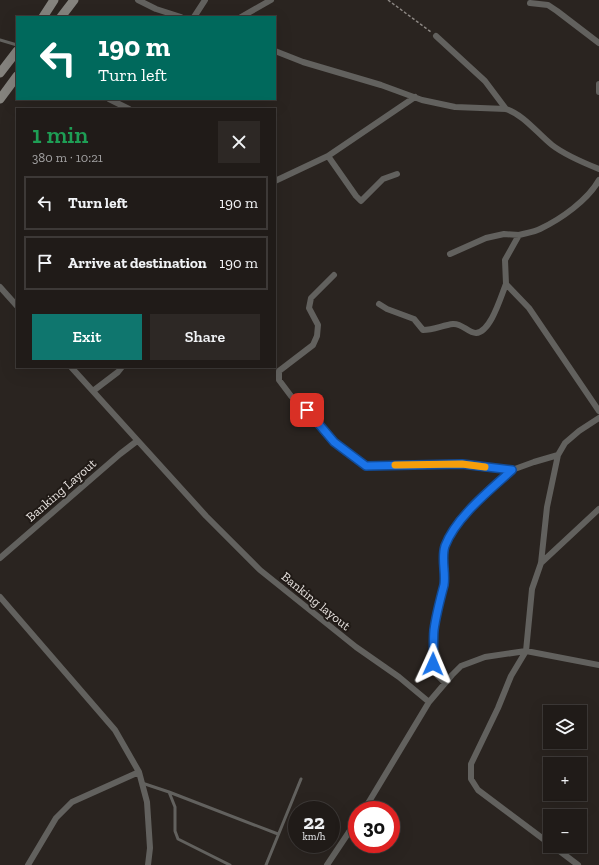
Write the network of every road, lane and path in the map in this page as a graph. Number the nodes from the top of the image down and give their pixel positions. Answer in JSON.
{"nodes":[{"id":1,"x":54,"y":0,"type":"edge"},
{"id":2,"x":74,"y":0,"type":"edge"},
{"id":3,"x":138,"y":0,"type":"edge"},
{"id":4,"x":205,"y":0,"type":"edge"},
{"id":5,"x":271,"y":0,"type":"edge"},
{"id":6,"x":388,"y":0,"type":"edge"},
{"id":7,"x":530,"y":3,"type":"dead end"},
{"id":8,"x":44,"y":16,"type":"edge"},
{"id":9,"x":62,"y":16,"type":"edge"},
{"id":10,"x":178,"y":16,"type":"edge"},
{"id":11,"x":195,"y":16,"type":"edge"},
{"id":12,"x":243,"y":16,"type":"edge"},
{"id":13,"x":436,"y":36,"type":"joint"},
{"id":14,"x":0,"y":40,"type":"edge"},
{"id":15,"x":599,"y":43,"type":"edge"},
{"id":16,"x":16,"y":45,"type":"edge"},
{"id":17,"x":16,"y":52,"type":"edge"},
{"id":18,"x":276,"y":52,"type":"edge"},
{"id":19,"x":0,"y":73,"type":"edge"},
{"id":20,"x":16,"y":77,"type":"edge"},
{"id":21,"x":599,"y":84,"type":"edge"},
{"id":22,"x":599,"y":92,"type":"edge"},
{"id":23,"x":415,"y":97,"type":"junction"},
{"id":24,"x":0,"y":99,"type":"edge"},
{"id":25,"x":110,"y":100,"type":"edge"},
{"id":26,"x":127,"y":108,"type":"edge"},
{"id":27,"x":506,"y":109,"type":"junction"},
{"id":28,"x":328,"y":156,"type":"junction"},
{"id":29,"x":599,"y":169,"type":"edge"},
{"id":30,"x":397,"y":174,"type":"dead end"},
{"id":31,"x":599,"y":180,"type":"edge"},
{"id":32,"x":276,"y":181,"type":"edge"},
{"id":33,"x":519,"y":235,"type":"junction"},
{"id":34,"x":450,"y":254,"type":"dead end"},
{"id":35,"x":334,"y":275,"type":"dead end"},
{"id":36,"x":506,"y":284,"type":"junction"},
{"id":37,"x":1,"y":290,"type":"edge"},
{"id":38,"x":379,"y":304,"type":"dead end"},
{"id":39,"x":16,"y":305,"type":"edge"},
{"id":40,"x":72,"y":368,"type":"edge"},
{"id":41,"x":121,"y":368,"type":"edge"},
{"id":42,"x":93,"y":391,"type":"junction"},
{"id":43,"x":599,"y":411,"type":"edge"},
{"id":44,"x":599,"y":418,"type":"edge"},
{"id":45,"x":137,"y":440,"type":"junction"},
{"id":46,"x":558,"y":455,"type":"junction"},
{"id":47,"x":512,"y":470,"type":"junction"},
{"id":48,"x":599,"y":509,"type":"edge"},
{"id":49,"x":0,"y":558,"type":"edge"},
{"id":50,"x":541,"y":563,"type":"junction"},
{"id":51,"x":0,"y":597,"type":"edge"},
{"id":52,"x":526,"y":651,"type":"junction"},
{"id":53,"x":599,"y":665,"type":"edge"},
{"id":54,"x":445,"y":683,"type":"junction"},
{"id":55,"x":429,"y":702,"type":"junction"},
{"id":56,"x":139,"y":772,"type":"junction"},
{"id":57,"x":301,"y":779,"type":"dead end"},
{"id":58,"x":142,"y":783,"type":"junction"},
{"id":59,"x":169,"y":792,"type":"junction"},
{"id":60,"x":369,"y":801,"type":"edge"},
{"id":61,"x":278,"y":834,"type":"junction"},
{"id":62,"x":348,"y":834,"type":"edge"},
{"id":63,"x":543,"y":839,"type":"edge"},
{"id":64,"x":562,"y":853,"type":"edge"},
{"id":65,"x":28,"y":865,"type":"edge"},
{"id":66,"x":148,"y":865,"type":"edge"},
{"id":67,"x":230,"y":865,"type":"edge"},
{"id":68,"x":266,"y":865,"type":"edge"},
{"id":69,"x":327,"y":865,"type":"edge"},
{"id":70,"x":578,"y":865,"type":"edge"}],
"edges":[{"from":1,"to":8,"type":"main road"},
{"from":2,"to":9,"type":"main road"},
{"from":3,"to":10,"type":"street"},
{"from":4,"to":11,"type":"street"},
{"from":5,"to":12,"type":"street"},
{"from":6,"to":13,"type":"path"},
{"from":7,"to":15,"type":"street"},
{"from":13,"to":27,"type":"street"},
{"from":14,"to":16,"type":"lane"},
{"from":17,"to":19,"type":"main road"},
{"from":18,"to":23,"type":"street"},
{"from":20,"to":24,"type":"main road"},
{"from":21,"to":22,"type":"street"},
{"from":23,"to":27,"type":"street"},
{"from":23,"to":28,"type":"street"},
{"from":25,"to":26,"type":"street"},
{"from":27,"to":29,"type":"street"},
{"from":28,"to":30,"type":"street"},
{"from":28,"to":32,"type":"street"},
{"from":31,"to":33,"type":"street"},
{"from":33,"to":34,"type":"street"},
{"from":33,"to":36,"type":"street"},
{"from":35,"to":47,"type":"street"},
{"from":36,"to":38,"type":"street"},
{"from":36,"to":43,"type":"street"},
{"from":37,"to":39,"type":"street"},
{"from":40,"to":42,"type":"street","name":"Banking layout"},
{"from":41,"to":42,"type":"street"},
{"from":42,"to":45,"type":"street","name":"Banking layout"},
{"from":44,"to":46,"type":"street"},
{"from":45,"to":49,"type":"street","name":"Banking Layout"},
{"from":45,"to":55,"type":"street","name":"Banking layout"},
{"from":46,"to":47,"type":"street"},
{"from":46,"to":50,"type":"street"},
{"from":47,"to":54,"type":"street"},
{"from":48,"to":50,"type":"street"},
{"from":50,"to":52,"type":"street"},
{"from":51,"to":56,"type":"street"},
{"from":52,"to":53,"type":"street"},
{"from":52,"to":54,"type":"street"},
{"from":52,"to":63,"type":"street"},
{"from":54,"to":55,"type":"street"},
{"from":55,"to":60,"type":"street"},
{"from":56,"to":58,"type":"street"},
{"from":56,"to":65,"type":"street"},
{"from":57,"to":61,"type":"lane"},
{"from":58,"to":59,"type":"lane"},
{"from":58,"to":66,"type":"street"},
{"from":59,"to":61,"type":"lane"},
{"from":59,"to":67,"type":"lane"},
{"from":61,"to":68,"type":"lane"},
{"from":62,"to":69,"type":"street"},
{"from":64,"to":70,"type":"street"}]}
